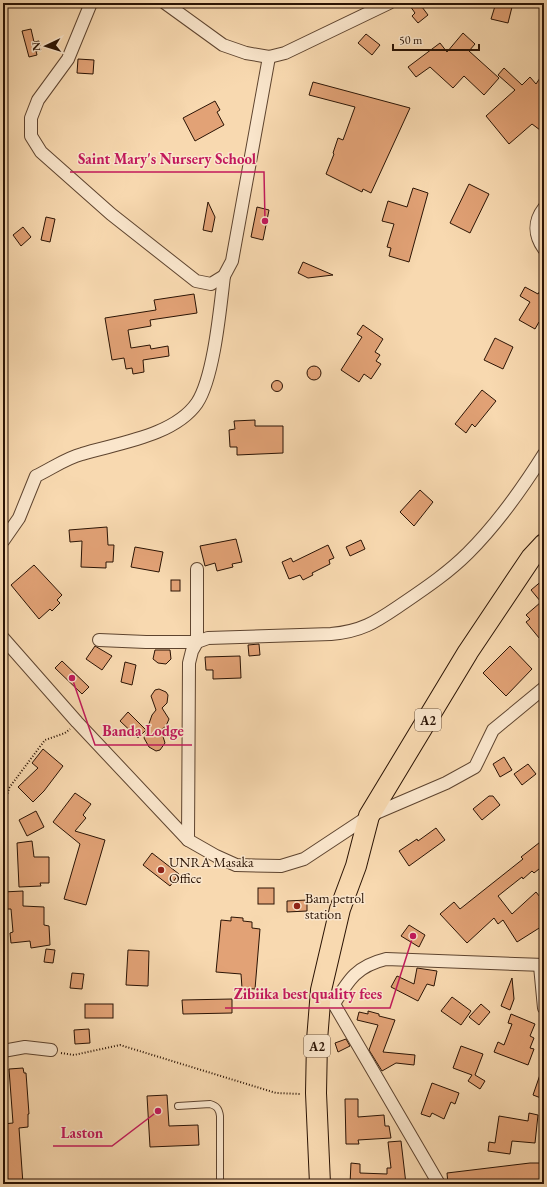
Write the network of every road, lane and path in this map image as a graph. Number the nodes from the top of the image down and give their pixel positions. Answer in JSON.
{"nodes":[{"id":1,"x":91,"y":3,"type":"edge"},
{"id":2,"x":165,"y":3,"type":"edge"},
{"id":3,"x":389,"y":3,"type":"edge"},
{"id":4,"x":269,"y":57,"type":"junction"},
{"id":5,"x":544,"y":208,"type":"edge"},
{"id":6,"x":544,"y":249,"type":"edge"},
{"id":7,"x":224,"y":276,"type":"junction"},
{"id":8,"x":544,"y":454,"type":"edge"},
{"id":9,"x":3,"y":541,"type":"edge"},
{"id":10,"x":544,"y":544,"type":"edge"},
{"id":11,"x":197,"y":569,"type":"dead end"},
{"id":12,"x":3,"y":638,"type":"edge"},
{"id":13,"x":99,"y":640,"type":"dead end"},
{"id":14,"x":198,"y":642,"type":"junction"},
{"id":15,"x":544,"y":688,"type":"edge"},
{"id":16,"x":77,"y":722,"type":"junction"},
{"id":17,"x":3,"y":810,"type":"edge"},
{"id":18,"x":370,"y":816,"type":"junction"},
{"id":19,"x":188,"y":840,"type":"junction"},
{"id":20,"x":542,"y":965,"type":"edge"},
{"id":21,"x":328,"y":997,"type":"junction"},
{"id":22,"x":544,"y":1008,"type":"edge"},
{"id":23,"x":51,"y":1050,"type":"joint"},
{"id":24,"x":3,"y":1051,"type":"edge"},
{"id":25,"x":316,"y":1093,"type":"junction"},
{"id":26,"x":178,"y":1106,"type":"dead end"},
{"id":27,"x":220,"y":1184,"type":"edge"},
{"id":28,"x":320,"y":1184,"type":"edge"},
{"id":29,"x":439,"y":1184,"type":"edge"}],
"edges":[{"from":1,"to":7,"type":"street"},
{"from":2,"to":4,"type":"street"},
{"from":3,"to":4,"type":"street"},
{"from":4,"to":7,"type":"street"},
{"from":5,"to":6,"type":"street"},
{"from":7,"to":9,"type":"street"},
{"from":8,"to":14,"type":"street"},
{"from":10,"to":18,"type":"highway","number":"A2"},
{"from":11,"to":14,"type":"street"},
{"from":12,"to":16,"type":"street"},
{"from":13,"to":14,"type":"street"},
{"from":14,"to":19,"type":"street"},
{"from":15,"to":18,"type":"street"},
{"from":16,"to":17,"type":"path"},
{"from":16,"to":19,"type":"street"},
{"from":18,"to":19,"type":"street"},
{"from":18,"to":21,"type":"highway","number":"A2"},
{"from":20,"to":21,"type":"street"},
{"from":20,"to":22,"type":"street"},
{"from":21,"to":25,"type":"highway","number":"A2"},
{"from":21,"to":29,"type":"street"},
{"from":23,"to":24,"type":"street"},
{"from":23,"to":25,"type":"path"},
{"from":25,"to":28,"type":"highway","number":"A2"},
{"from":26,"to":27,"type":"lane"}]}
